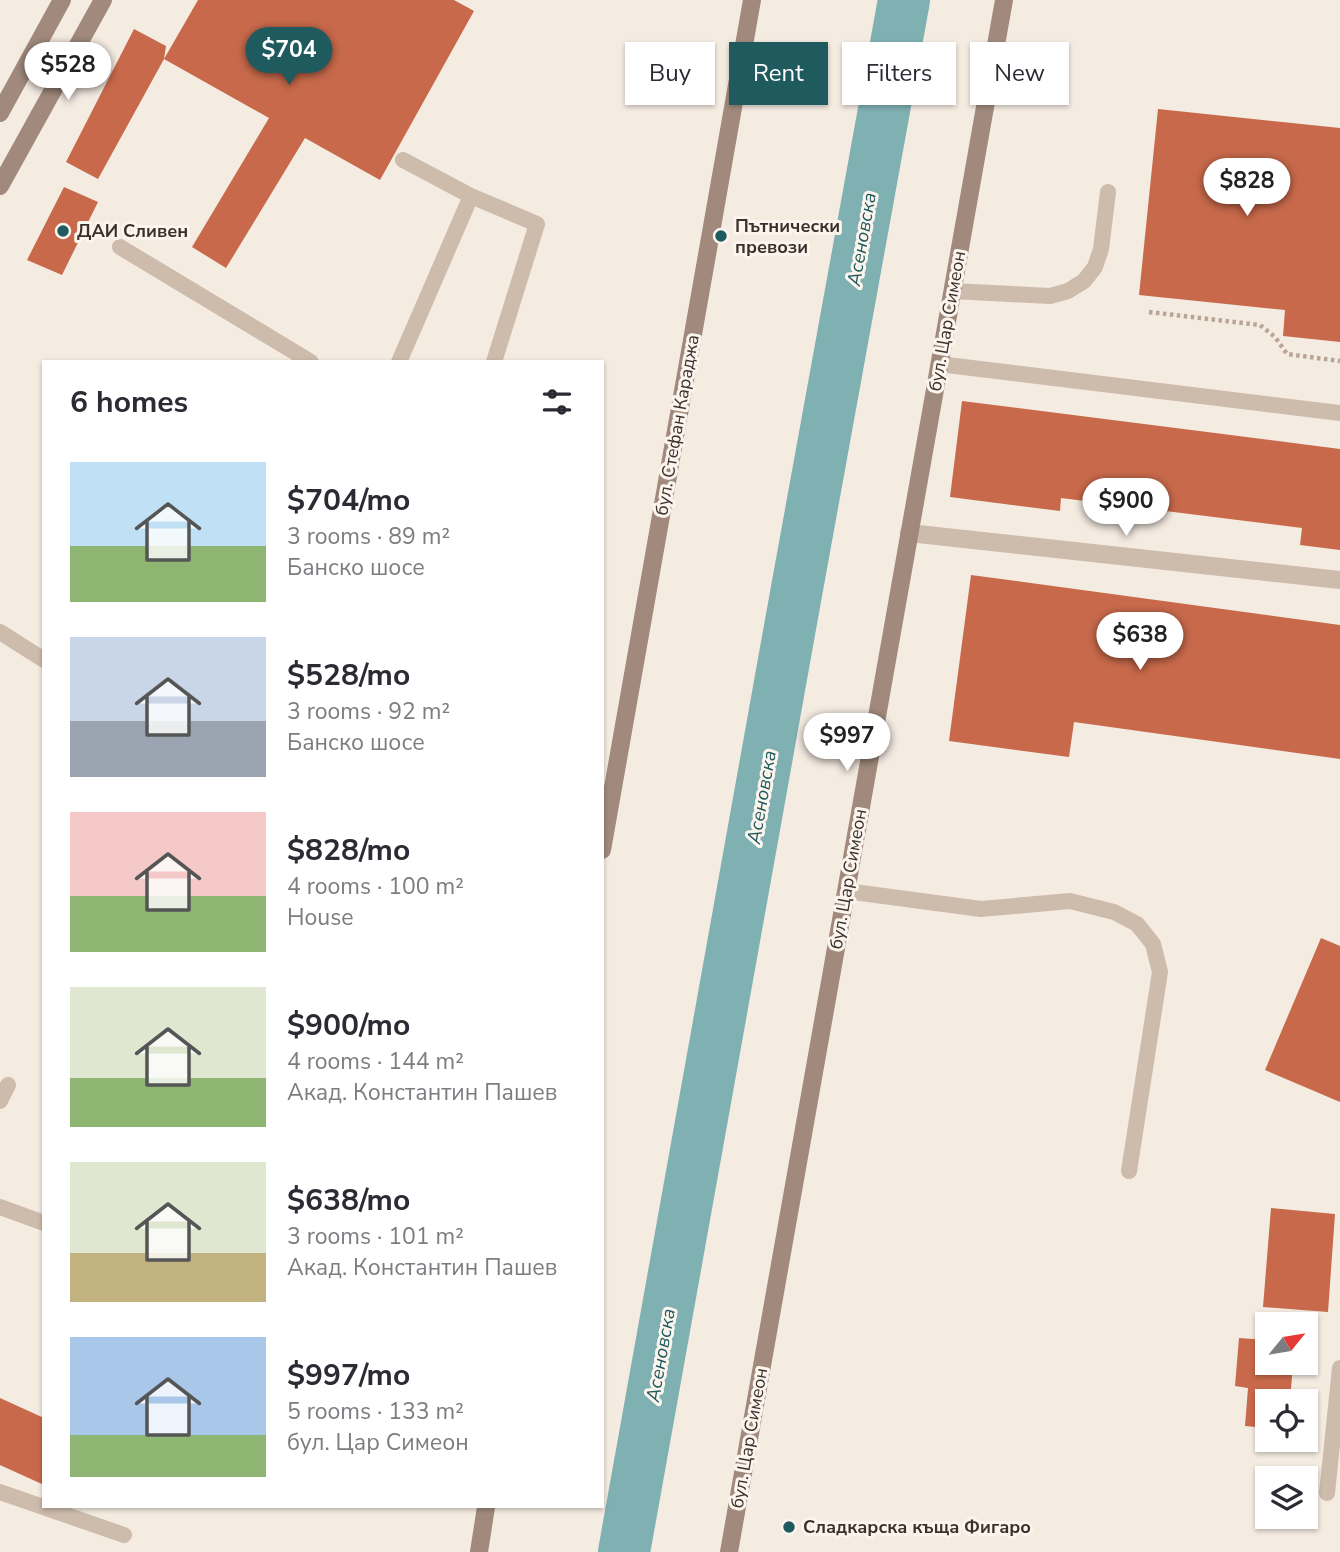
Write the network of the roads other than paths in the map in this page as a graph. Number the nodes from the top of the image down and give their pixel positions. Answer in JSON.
{"nodes":[{"id":1,"x":62,"y":0,"type":"edge"},
{"id":2,"x":103,"y":0,"type":"edge"},
{"id":3,"x":752,"y":0,"type":"edge"},
{"id":4,"x":1004,"y":0,"type":"edge"},
{"id":5,"x":0,"y":113,"type":"edge"},
{"id":6,"x":403,"y":160,"type":"dead end"},
{"id":7,"x":0,"y":186,"type":"edge"},
{"id":8,"x":1108,"y":192,"type":"dead end"},
{"id":9,"x":471,"y":196,"type":"junction"},
{"id":10,"x":120,"y":247,"type":"dead end"},
{"id":11,"x":952,"y":291,"type":"junction"},
{"id":12,"x":308,"y":360,"type":"edge"},
{"id":13,"x":400,"y":360,"type":"edge"},
{"id":14,"x":495,"y":360,"type":"edge"},
{"id":15,"x":939,"y":364,"type":"junction"},
{"id":16,"x":1340,"y":413,"type":"edge"},
{"id":17,"x":909,"y":533,"type":"junction"},
{"id":18,"x":1340,"y":580,"type":"edge"},
{"id":19,"x":0,"y":632,"type":"edge"},
{"id":20,"x":42,"y":659,"type":"edge"},
{"id":21,"x":604,"y":839,"type":"edge"},
{"id":22,"x":846,"y":891,"type":"junction"},
{"id":23,"x":8,"y":1084,"type":"dead end"},
{"id":24,"x":0,"y":1101,"type":"edge"},
{"id":25,"x":1129,"y":1171,"type":"dead end"},
{"id":26,"x":0,"y":1207,"type":"edge"},
{"id":27,"x":42,"y":1222,"type":"edge"},
{"id":28,"x":1340,"y":1368,"type":"edge"},
{"id":29,"x":0,"y":1492,"type":"edge"},
{"id":30,"x":1327,"y":1493,"type":"dead end"},
{"id":31,"x":42,"y":1507,"type":"edge"},
{"id":32,"x":46,"y":1508,"type":"edge"},
{"id":33,"x":486,"y":1508,"type":"edge"},
{"id":34,"x":124,"y":1535,"type":"dead end"},
{"id":35,"x":478,"y":1552,"type":"edge"},
{"id":36,"x":729,"y":1552,"type":"edge"}],
"edges":[{"from":1,"to":5,"type":"main road"},
{"from":2,"to":7,"type":"main road"},
{"from":3,"to":21,"type":"main road","name":"бул. Стефан Караджа"},
{"from":4,"to":11,"type":"main road","name":"бул. Цар Симеон"},
{"from":6,"to":9,"type":"lane"},
{"from":8,"to":11,"type":"lane"},
{"from":9,"to":13,"type":"lane"},
{"from":9,"to":14,"type":"lane"},
{"from":10,"to":12,"type":"lane"},
{"from":11,"to":15,"type":"main road","name":"бул. Цар Симеон"},
{"from":15,"to":16,"type":"lane"},
{"from":15,"to":17,"type":"main road","name":"бул. Цар Симеон"},
{"from":17,"to":18,"type":"street"},
{"from":17,"to":22,"type":"main road","name":"бул. Цар Симеон"},
{"from":19,"to":20,"type":"lane"},
{"from":22,"to":25,"type":"lane"},
{"from":22,"to":36,"type":"main road","name":"бул. Цар Симеон"},
{"from":23,"to":24,"type":"lane"},
{"from":26,"to":27,"type":"lane"},
{"from":28,"to":30,"type":"lane"},
{"from":29,"to":31,"type":"lane"},
{"from":32,"to":34,"type":"lane"},
{"from":33,"to":35,"type":"main road"}]}
